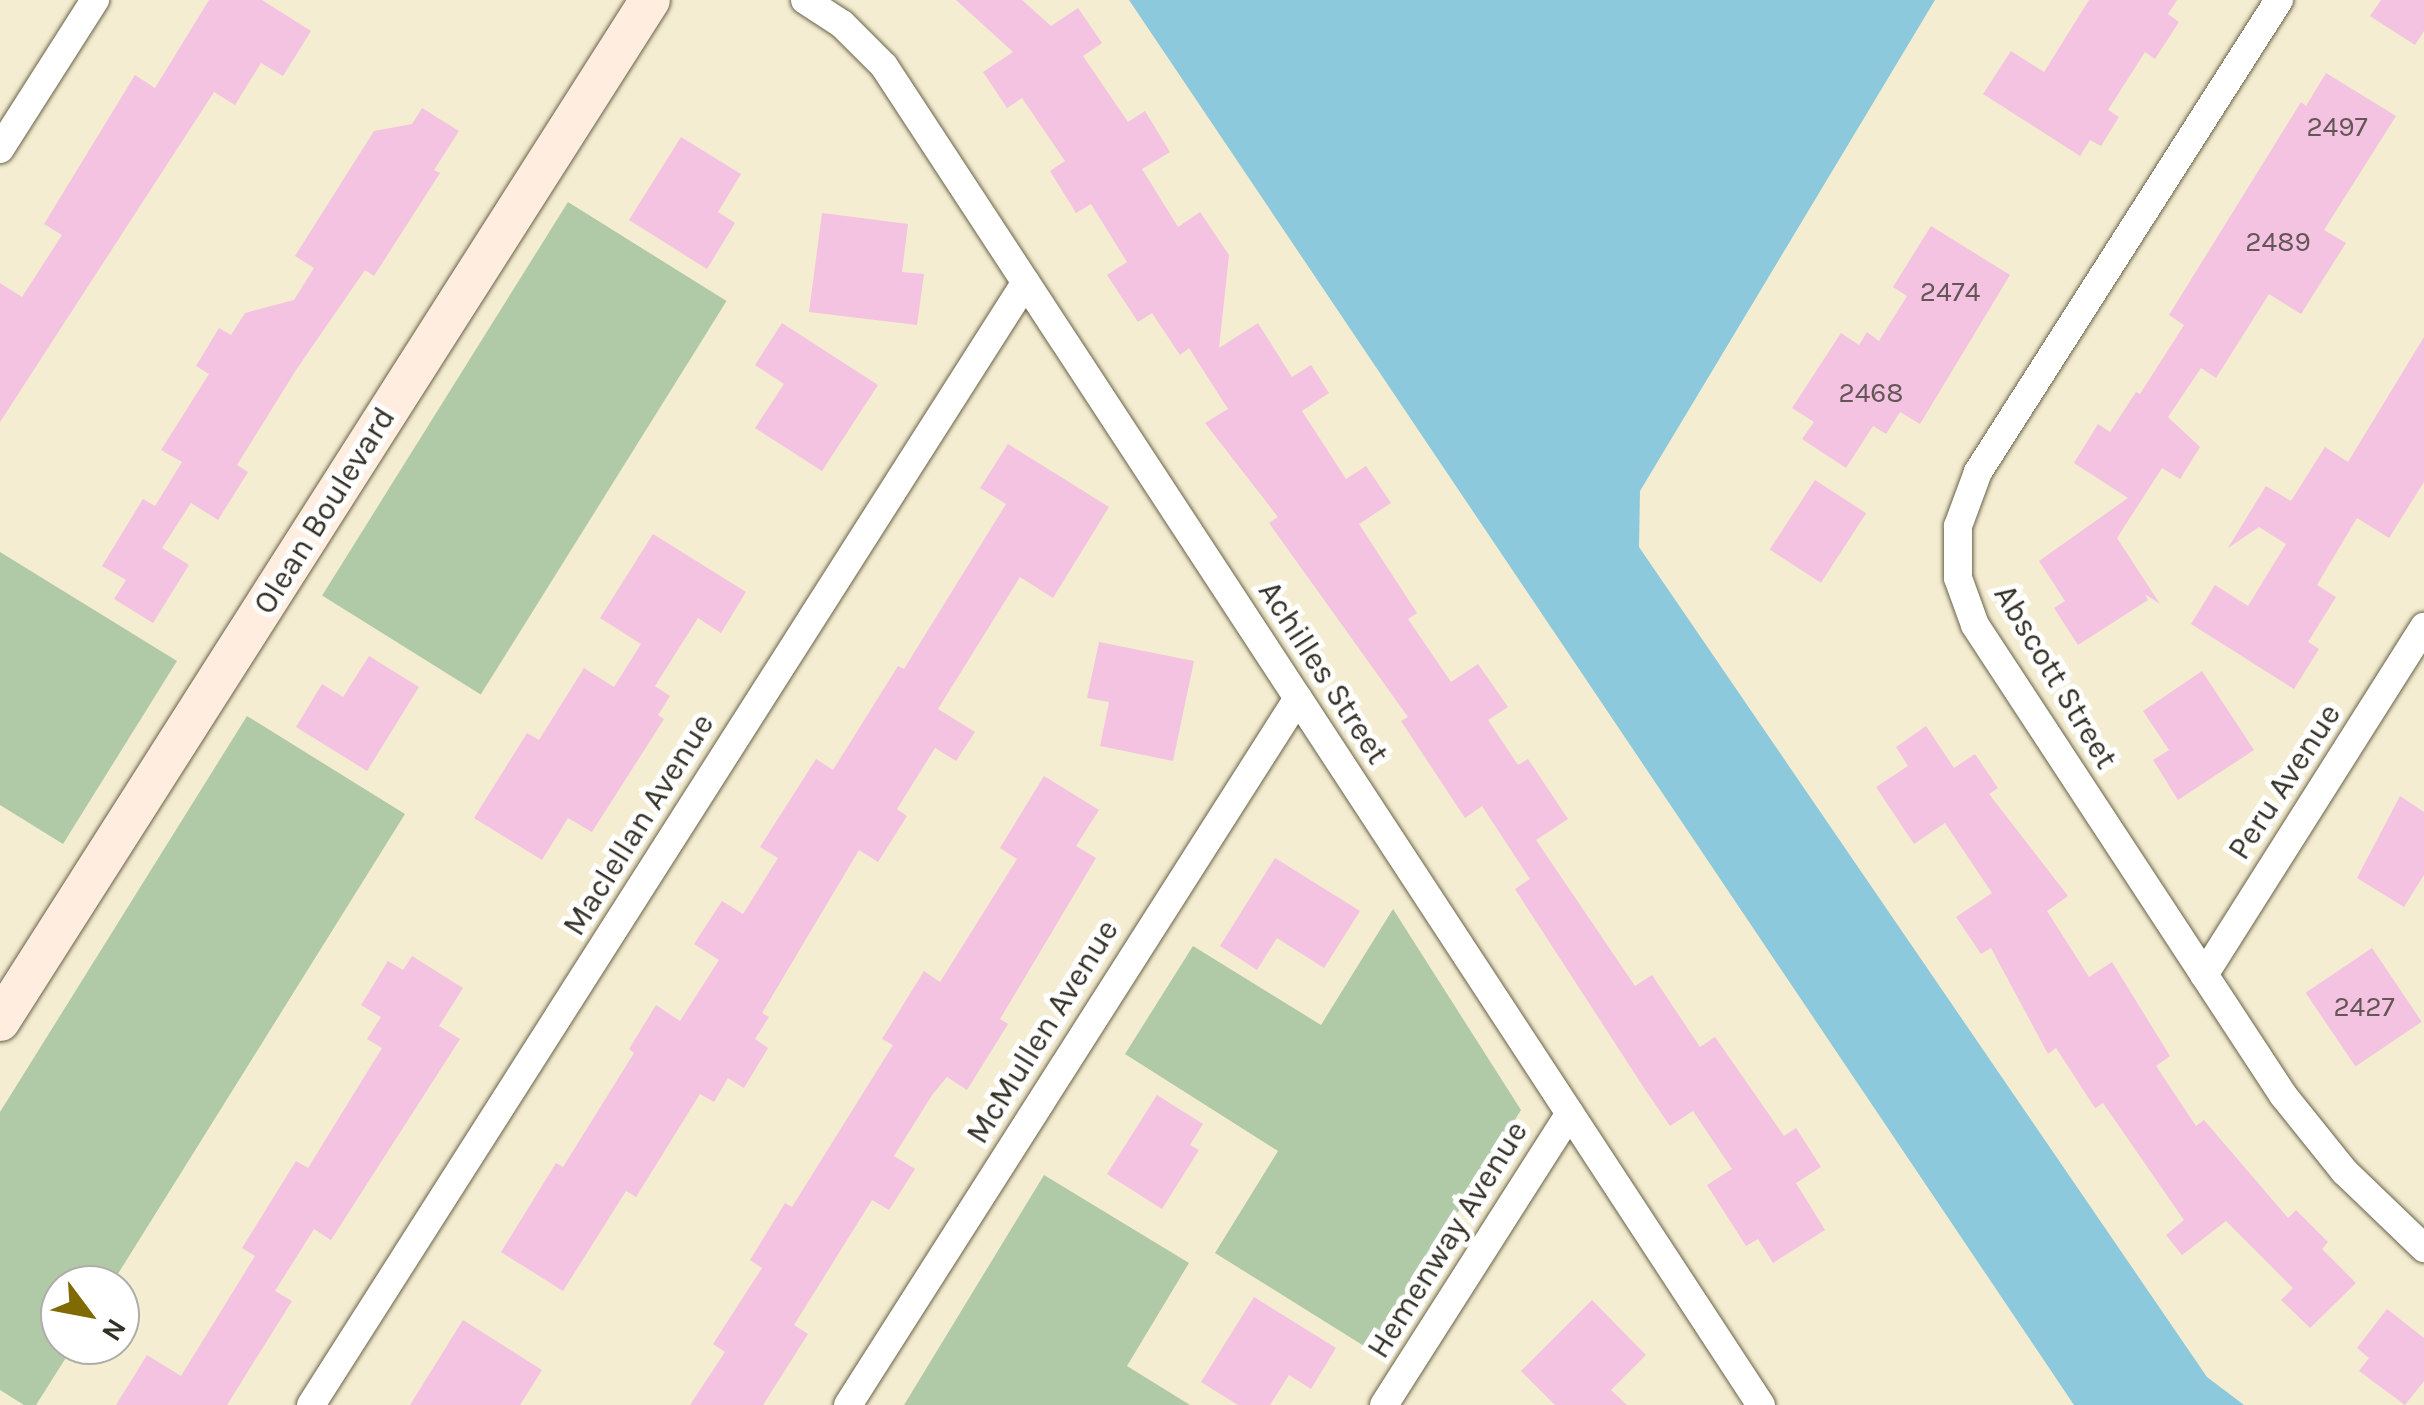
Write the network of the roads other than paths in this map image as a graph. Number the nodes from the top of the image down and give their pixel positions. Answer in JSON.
{"nodes":[{"id":1,"x":95,"y":0,"type":"edge"},
{"id":2,"x":650,"y":0,"type":"edge"},
{"id":3,"x":805,"y":0,"type":"edge"},
{"id":4,"x":2279,"y":0,"type":"edge"},
{"id":5,"x":0,"y":149,"type":"edge"},
{"id":6,"x":1026,"y":282,"type":"junction"},
{"id":7,"x":2424,"y":627,"type":"edge"},
{"id":8,"x":1298,"y":698,"type":"junction"},
{"id":9,"x":2204,"y":975,"type":"junction"},
{"id":10,"x":0,"y":1022,"type":"edge"},
{"id":11,"x":1570,"y":1114,"type":"junction"},
{"id":12,"x":2424,"y":1248,"type":"edge"},
{"id":13,"x":311,"y":1405,"type":"edge"},
{"id":14,"x":848,"y":1405,"type":"edge"},
{"id":15,"x":1384,"y":1405,"type":"edge"},
{"id":16,"x":1761,"y":1405,"type":"edge"}],
"edges":[{"from":1,"to":5,"type":"street"},
{"from":2,"to":10,"type":"street","name":"Olean Boulevard"},
{"from":3,"to":6,"type":"street","name":"Achilles Street"},
{"from":4,"to":9,"type":"street","name":"Abscott Street"},
{"from":6,"to":8,"type":"street","name":"Achilles Street"},
{"from":6,"to":13,"type":"street","name":"Maclellan Avenue"},
{"from":7,"to":9,"type":"street","name":"Peru Avenue"},
{"from":8,"to":11,"type":"street","name":"Achilles Street"},
{"from":8,"to":14,"type":"street","name":"McMullen Avenue"},
{"from":9,"to":12,"type":"street","name":"Abscott Street"},
{"from":11,"to":15,"type":"street","name":"Hemenway Avenue"},
{"from":11,"to":16,"type":"street","name":"Achilles Street"}]}
